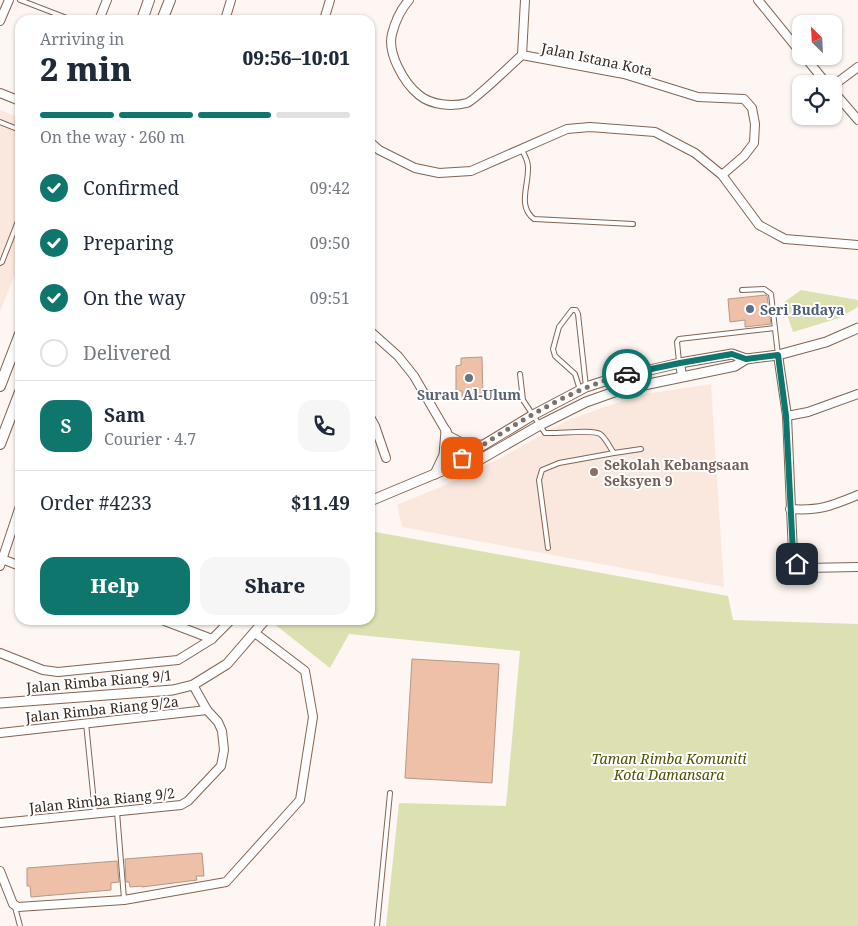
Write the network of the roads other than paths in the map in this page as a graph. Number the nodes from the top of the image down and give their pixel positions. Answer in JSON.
{"nodes":[{"id":1,"x":9,"y":0,"type":"edge"},
{"id":2,"x":20,"y":0,"type":"edge"},
{"id":3,"x":107,"y":0,"type":"edge"},
{"id":4,"x":149,"y":0,"type":"edge"},
{"id":5,"x":170,"y":0,"type":"edge"},
{"id":6,"x":231,"y":0,"type":"edge"},
{"id":7,"x":330,"y":0,"type":"edge"},
{"id":8,"x":409,"y":0,"type":"edge"},
{"id":9,"x":525,"y":0,"type":"edge"},
{"id":10,"x":758,"y":0,"type":"edge"},
{"id":11,"x":59,"y":15,"type":"edge"},
{"id":12,"x":101,"y":15,"type":"edge"},
{"id":13,"x":144,"y":15,"type":"edge"},
{"id":14,"x":164,"y":15,"type":"edge"},
{"id":15,"x":226,"y":15,"type":"edge"},
{"id":16,"x":326,"y":15,"type":"edge"},
{"id":17,"x":0,"y":22,"type":"edge"},
{"id":18,"x":792,"y":42,"type":"edge"},
{"id":19,"x":522,"y":55,"type":"junction"},
{"id":20,"x":811,"y":65,"type":"edge"},
{"id":21,"x":858,"y":67,"type":"edge"},
{"id":22,"x":820,"y":75,"type":"edge"},
{"id":23,"x":842,"y":79,"type":"edge"},
{"id":24,"x":0,"y":93,"type":"edge"},
{"id":25,"x":15,"y":99,"type":"edge"},
{"id":26,"x":842,"y":101,"type":"edge"},
{"id":27,"x":858,"y":120,"type":"edge"},
{"id":28,"x":0,"y":122,"type":"edge"},
{"id":29,"x":15,"y":128,"type":"edge"},
{"id":30,"x":375,"y":146,"type":"edge"},
{"id":31,"x":521,"y":148,"type":"junction"},
{"id":32,"x":722,"y":174,"type":"junction"},
{"id":33,"x":633,"y":224,"type":"dead end"},
{"id":34,"x":15,"y":229,"type":"edge"},
{"id":35,"x":858,"y":245,"type":"edge"},
{"id":36,"x":0,"y":263,"type":"edge"},
{"id":37,"x":742,"y":290,"type":"dead end"},
{"id":38,"x":775,"y":328,"type":"junction"},
{"id":39,"x":858,"y":328,"type":"edge"},
{"id":40,"x":375,"y":335,"type":"edge"},
{"id":41,"x":15,"y":347,"type":"edge"},
{"id":42,"x":778,"y":355,"type":"junction"},
{"id":43,"x":746,"y":359,"type":"junction"},
{"id":44,"x":680,"y":363,"type":"junction"},
{"id":45,"x":520,"y":374,"type":"dead end"},
{"id":46,"x":682,"y":376,"type":"junction"},
{"id":47,"x":0,"y":386,"type":"edge"},
{"id":48,"x":583,"y":388,"type":"junction"},
{"id":49,"x":858,"y":394,"type":"edge"},
{"id":50,"x":15,"y":405,"type":"edge"},
{"id":51,"x":533,"y":415,"type":"junction"},
{"id":52,"x":786,"y":416,"type":"junction"},
{"id":53,"x":540,"y":425,"type":"junction"},
{"id":54,"x":375,"y":426,"type":"edge"},
{"id":55,"x":448,"y":434,"type":"junction"},
{"id":56,"x":0,"y":444,"type":"edge"},
{"id":57,"x":484,"y":444,"type":"junction"},
{"id":58,"x":641,"y":448,"type":"dead end"},
{"id":59,"x":614,"y":453,"type":"junction"},
{"id":60,"x":386,"y":458,"type":"dead end"},
{"id":61,"x":462,"y":458,"type":"junction"},
{"id":62,"x":467,"y":467,"type":"junction"},
{"id":63,"x":449,"y":468,"type":"junction"},
{"id":64,"x":435,"y":474,"type":"junction"},
{"id":65,"x":858,"y":495,"type":"edge"},
{"id":66,"x":375,"y":499,"type":"edge"},
{"id":67,"x":790,"y":509,"type":"junction"},
{"id":68,"x":15,"y":521,"type":"edge"},
{"id":69,"x":548,"y":548,"type":"dead end"},
{"id":70,"x":1,"y":563,"type":"edge"},
{"id":71,"x":15,"y":565,"type":"edge"},
{"id":72,"x":858,"y":567,"type":"edge"},
{"id":73,"x":175,"y":625,"type":"edge"},
{"id":74,"x":226,"y":625,"type":"edge"},
{"id":75,"x":261,"y":625,"type":"edge"},
{"id":76,"x":255,"y":633,"type":"junction"},
{"id":77,"x":212,"y":639,"type":"junction"},
{"id":78,"x":0,"y":653,"type":"edge"},
{"id":79,"x":193,"y":685,"type":"junction"},
{"id":80,"x":0,"y":703,"type":"edge"},
{"id":81,"x":207,"y":710,"type":"junction"},
{"id":82,"x":86,"y":724,"type":"junction"},
{"id":83,"x":0,"y":733,"type":"edge"},
{"id":84,"x":390,"y":793,"type":"dead end"},
{"id":85,"x":117,"y":812,"type":"junction"},
{"id":86,"x":96,"y":814,"type":"junction"},
{"id":87,"x":0,"y":823,"type":"edge"},
{"id":88,"x":0,"y":871,"type":"edge"},
{"id":89,"x":124,"y":900,"type":"junction"},
{"id":90,"x":15,"y":907,"type":"junction"},
{"id":91,"x":20,"y":926,"type":"edge"},
{"id":92,"x":377,"y":926,"type":"edge"}],
"edges":[{"from":1,"to":17,"type":"street"},
{"from":2,"to":11,"type":"lane"},
{"from":3,"to":12,"type":"street"},
{"from":4,"to":13,"type":"main road"},
{"from":5,"to":14,"type":"main road"},
{"from":6,"to":15,"type":"street"},
{"from":7,"to":16,"type":"street"},
{"from":8,"to":19,"type":"street","name":"Jalan Istana Kota"},
{"from":9,"to":19,"type":"street"},
{"from":10,"to":18,"type":"street"},
{"from":19,"to":32,"type":"street","name":"Jalan Istana Kota"},
{"from":20,"to":22,"type":"street"},
{"from":21,"to":23,"type":"street"},
{"from":24,"to":25,"type":"street"},
{"from":26,"to":27,"type":"street"},
{"from":28,"to":29,"type":"lane"},
{"from":30,"to":31,"type":"street"},
{"from":31,"to":32,"type":"street"},
{"from":31,"to":33,"type":"lane"},
{"from":32,"to":35,"type":"street"},
{"from":34,"to":36,"type":"lane"},
{"from":37,"to":38,"type":"lane"},
{"from":38,"to":42,"type":"lane"},
{"from":38,"to":44,"type":"lane"},
{"from":39,"to":42,"type":"street"},
{"from":40,"to":55,"type":"street"},
{"from":41,"to":47,"type":"main road"},
{"from":42,"to":43,"type":"street"},
{"from":42,"to":52,"type":"street"},
{"from":43,"to":44,"type":"street"},
{"from":43,"to":46,"type":"street"},
{"from":44,"to":46,"type":"street"},
{"from":44,"to":48,"type":"street"},
{"from":45,"to":51,"type":"lane"},
{"from":46,"to":53,"type":"street"},
{"from":48,"to":48,"type":"lane"},
{"from":48,"to":51,"type":"street"},
{"from":49,"to":52,"type":"street"},
{"from":50,"to":56,"type":"main road"},
{"from":51,"to":53,"type":"lane"},
{"from":51,"to":57,"type":"street"},
{"from":52,"to":67,"type":"street"},
{"from":53,"to":59,"type":"lane"},
{"from":53,"to":62,"type":"street"},
{"from":54,"to":60,"type":"street"},
{"from":55,"to":57,"type":"street"},
{"from":55,"to":61,"type":"street"},
{"from":55,"to":64,"type":"street"},
{"from":57,"to":61,"type":"street"},
{"from":58,"to":59,"type":"lane"},
{"from":59,"to":69,"type":"lane"},
{"from":61,"to":62,"type":"street"},
{"from":61,"to":63,"type":"street"},
{"from":62,"to":63,"type":"street"},
{"from":63,"to":64,"type":"street"},
{"from":64,"to":66,"type":"street"},
{"from":65,"to":67,"type":"street"},
{"from":67,"to":72,"type":"street"},
{"from":68,"to":70,"type":"street"},
{"from":70,"to":71,"type":"street"},
{"from":73,"to":77,"type":"street"},
{"from":74,"to":77,"type":"street"},
{"from":75,"to":76,"type":"street","name":"Jalan Rimba Riang 9/1"},
{"from":76,"to":79,"type":"street","name":"Jalan Rimba Riang 9/1"},
{"from":76,"to":89,"type":"street"},
{"from":77,"to":78,"type":"street"},
{"from":79,"to":80,"type":"street","name":"Jalan Rimba Riang 9/1"},
{"from":79,"to":81,"type":"street","name":"Jalan Rimba Riang 9/2"},
{"from":81,"to":82,"type":"street","name":"Jalan Rimba Riang 9/2a"},
{"from":81,"to":85,"type":"street","name":"Jalan Rimba Riang 9/2"},
{"from":82,"to":83,"type":"street","name":"Jalan Rimba Riang 9/2a"},
{"from":82,"to":86,"type":"lane"},
{"from":84,"to":92,"type":"lane"},
{"from":85,"to":86,"type":"street","name":"Jalan Rimba Riang 9/2"},
{"from":85,"to":89,"type":"lane"},
{"from":86,"to":87,"type":"street","name":"Jalan Rimba Riang 9/2"},
{"from":88,"to":90,"type":"street"},
{"from":89,"to":90,"type":"street"},
{"from":90,"to":91,"type":"lane"}]}
